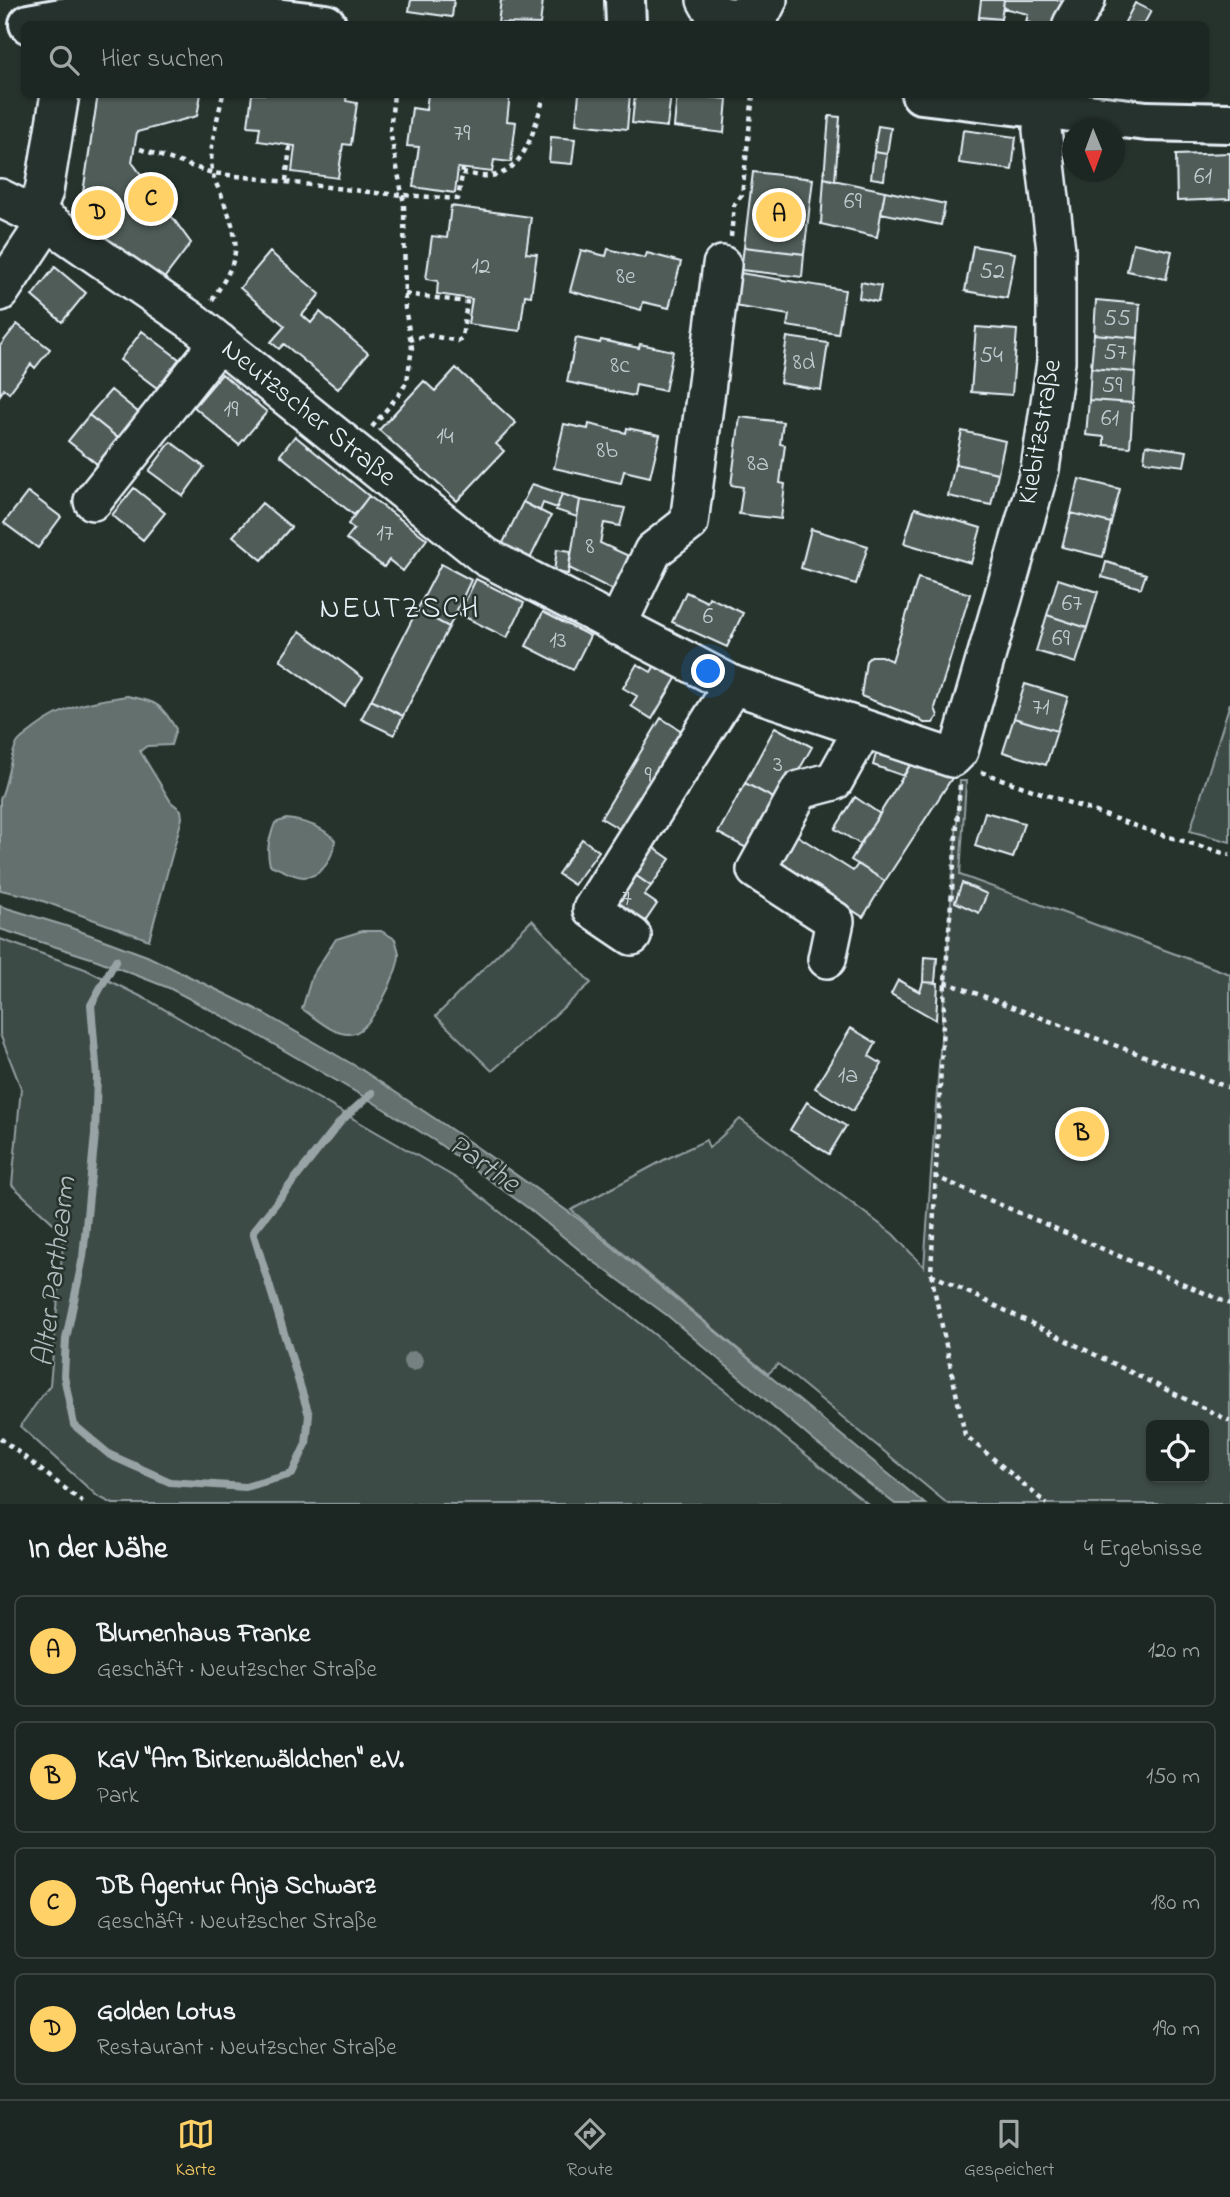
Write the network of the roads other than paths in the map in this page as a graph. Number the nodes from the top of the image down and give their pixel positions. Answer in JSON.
{"nodes":[{"id":1,"x":625,"y":0,"type":"edge"},
{"id":2,"x":706,"y":0,"type":"edge"},
{"id":3,"x":768,"y":0,"type":"edge"},
{"id":4,"x":67,"y":20,"type":"edge"},
{"id":5,"x":301,"y":21,"type":"edge"},
{"id":6,"x":626,"y":21,"type":"edge"},
{"id":7,"x":21,"y":27,"type":"edge"},
{"id":8,"x":0,"y":32,"type":"edge"},
{"id":9,"x":59,"y":98,"type":"edge"},
{"id":10,"x":982,"y":98,"type":"edge"},
{"id":11,"x":1043,"y":102,"type":"edge"},
{"id":12,"x":1230,"y":123,"type":"edge"},
{"id":13,"x":0,"y":198,"type":"edge"},
{"id":14,"x":41,"y":218,"type":"junction"},
{"id":15,"x":722,"y":265,"type":"road end"},
{"id":16,"x":0,"y":292,"type":"edge"},
{"id":17,"x":207,"y":333,"type":"junction"},
{"id":18,"x":93,"y":501,"type":"dead end"},
{"id":19,"x":617,"y":626,"type":"junction"},
{"id":20,"x":733,"y":685,"type":"junction"},
{"id":21,"x":863,"y":729,"type":"junction"},
{"id":22,"x":952,"y":758,"type":"joint"},
{"id":23,"x":632,"y":936,"type":"dead end"},
{"id":24,"x":827,"y":959,"type":"dead end"}],
"edges":[{"from":1,"to":6,"type":"main road"},
{"from":2,"to":3,"type":"street"},
{"from":4,"to":5,"type":"main road"},
{"from":7,"to":8,"type":"main road"},
{"from":9,"to":14,"type":"street"},
{"from":10,"to":11,"type":"main road"},
{"from":11,"to":12,"type":"main road"},
{"from":11,"to":22,"type":"street","name":"Kiebitzstraße"},
{"from":13,"to":14,"type":"street","name":"Neutzscher Straße"},
{"from":14,"to":16,"type":"street"},
{"from":14,"to":17,"type":"street","name":"Neutzscher Straße"},
{"from":15,"to":19,"type":"street"},
{"from":17,"to":18,"type":"street"},
{"from":17,"to":19,"type":"street","name":"Neutzscher Straße"},
{"from":19,"to":20,"type":"street","name":"Neutzscher Straße"},
{"from":20,"to":21,"type":"street","name":"Neutzscher Straße"},
{"from":20,"to":23,"type":"street"},
{"from":21,"to":22,"type":"street","name":"Neutzscher Straße"},
{"from":21,"to":24,"type":"street"}]}
